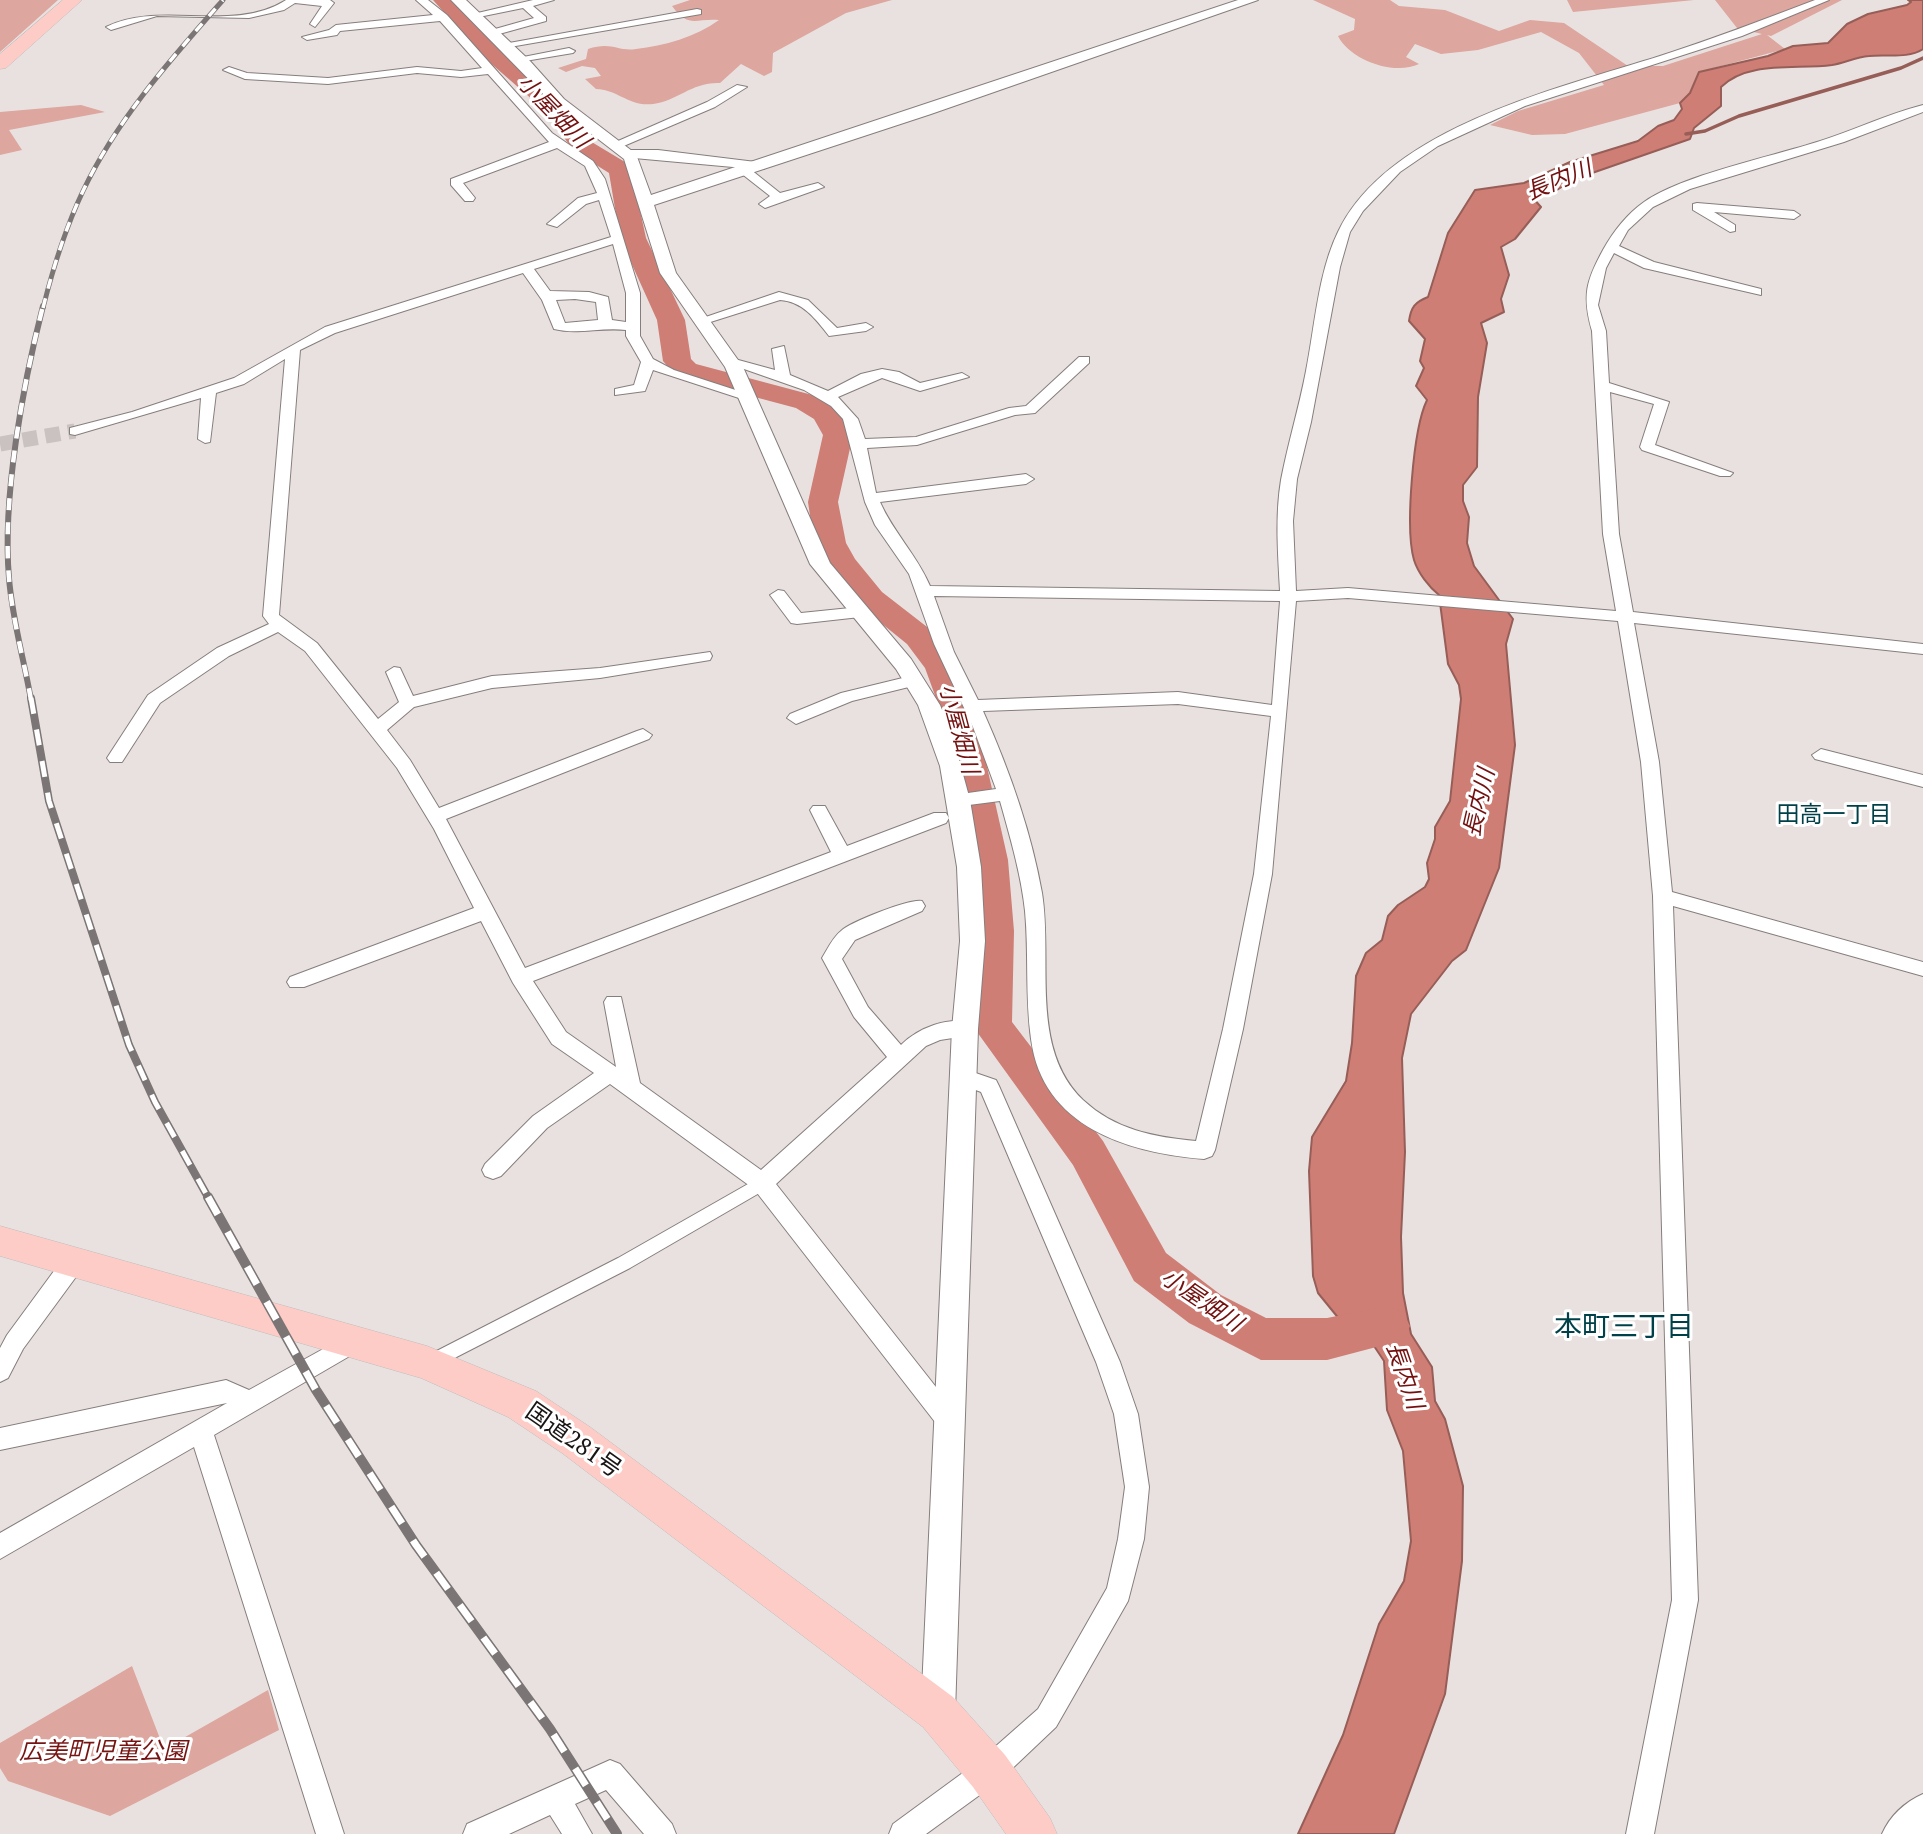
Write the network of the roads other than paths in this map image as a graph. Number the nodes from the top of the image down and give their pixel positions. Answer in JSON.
{"nodes":[{"id":1,"x":74,"y":0,"type":"edge"},
{"id":2,"x":294,"y":0,"type":"edge"},
{"id":3,"x":421,"y":0,"type":"edge"},
{"id":4,"x":458,"y":0,"type":"edge"},
{"id":5,"x":548,"y":0,"type":"edge"},
{"id":6,"x":1251,"y":0,"type":"edge"},
{"id":7,"x":1824,"y":0,"type":"edge"},
{"id":8,"x":527,"y":6,"type":"junction"},
{"id":9,"x":697,"y":12,"type":"dead end"},
{"id":10,"x":474,"y":15,"type":"junction"},
{"id":11,"x":443,"y":17,"type":"junction"},
{"id":12,"x":315,"y":24,"type":"dead end"},
{"id":13,"x":111,"y":27,"type":"dead end"},
{"id":14,"x":492,"y":33,"type":"junction"},
{"id":15,"x":307,"y":37,"type":"dead end"},
{"id":16,"x":504,"y":44,"type":"junction"},
{"id":17,"x":569,"y":51,"type":"dead end"},
{"id":18,"x":519,"y":59,"type":"junction"},
{"id":19,"x":0,"y":64,"type":"edge"},
{"id":20,"x":229,"y":70,"type":"dead end"},
{"id":21,"x":488,"y":71,"type":"junction"},
{"id":22,"x":741,"y":87,"type":"dead end"},
{"id":23,"x":1923,"y":108,"type":"edge"},
{"id":24,"x":558,"y":143,"type":"junction"},
{"id":25,"x":620,"y":151,"type":"junction"},
{"id":26,"x":593,"y":163,"type":"junction"},
{"id":27,"x":753,"y":168,"type":"junction"},
{"id":28,"x":818,"y":187,"type":"dead end"},
{"id":29,"x":1676,"y":191,"type":"junction"},
{"id":30,"x":605,"y":195,"type":"junction"},
{"id":31,"x":778,"y":197,"type":"junction"},
{"id":32,"x":469,"y":198,"type":"dead end"},
{"id":33,"x":646,"y":202,"type":"junction"},
{"id":34,"x":765,"y":204,"type":"dead end"},
{"id":35,"x":1697,"y":207,"type":"junction"},
{"id":36,"x":1794,"y":215,"type":"dead end"},
{"id":37,"x":553,"y":224,"type":"dead end"},
{"id":38,"x":1730,"y":228,"type":"dead end"},
{"id":39,"x":620,"y":238,"type":"junction"},
{"id":40,"x":1611,"y":247,"type":"junction"},
{"id":41,"x":525,"y":266,"type":"junction"},
{"id":42,"x":1756,"y":292,"type":"dead end"},
{"id":43,"x":545,"y":295,"type":"junction"},
{"id":44,"x":838,"y":308,"type":"dead end"},
{"id":45,"x":819,"y":314,"type":"junction"},
{"id":46,"x":701,"y":321,"type":"junction"},
{"id":47,"x":606,"y":323,"type":"junction"},
{"id":48,"x":633,"y":327,"type":"junction"},
{"id":49,"x":866,"y":327,"type":"dead end"},
{"id":50,"x":293,"y":348,"type":"junction"},
{"id":51,"x":779,"y":349,"type":"dead end"},
{"id":52,"x":1084,"y":360,"type":"dead end"},
{"id":53,"x":648,"y":362,"type":"junction"},
{"id":54,"x":732,"y":364,"type":"junction"},
{"id":55,"x":962,"y":377,"type":"dead end"},
{"id":56,"x":783,"y":378,"type":"junction"},
{"id":57,"x":1600,"y":385,"type":"junction"},
{"id":58,"x":209,"y":391,"type":"junction"},
{"id":59,"x":620,"y":392,"type":"dead end"},
{"id":60,"x":745,"y":393,"type":"junction"},
{"id":61,"x":827,"y":397,"type":"junction"},
{"id":62,"x":75,"y":431,"type":"tunnel mouth"},
{"id":63,"x":205,"y":439,"type":"dead end"},
{"id":64,"x":857,"y":444,"type":"junction"},
{"id":65,"x":1725,"y":473,"type":"dead end"},
{"id":66,"x":1026,"y":478,"type":"dead end"},
{"id":67,"x":871,"y":498,"type":"junction"},
{"id":68,"x":925,"y":591,"type":"junction"},
{"id":69,"x":778,"y":595,"type":"dead end"},
{"id":70,"x":1288,"y":596,"type":"junction"},
{"id":71,"x":860,"y":612,"type":"junction"},
{"id":72,"x":1627,"y":617,"type":"junction"},
{"id":73,"x":279,"y":625,"type":"junction"},
{"id":74,"x":1923,"y":649,"type":"edge"},
{"id":75,"x":704,"y":656,"type":"dead end"},
{"id":76,"x":394,"y":672,"type":"dead end"},
{"id":77,"x":915,"y":680,"type":"junction"},
{"id":78,"x":408,"y":703,"type":"junction"},
{"id":79,"x":973,"y":706,"type":"junction"},
{"id":80,"x":1280,"y":712,"type":"junction"},
{"id":81,"x":796,"y":718,"type":"dead end"},
{"id":82,"x":376,"y":730,"type":"junction"},
{"id":83,"x":643,"y":735,"type":"dead end"},
{"id":84,"x":1821,"y":755,"type":"dead end"},
{"id":85,"x":116,"y":758,"type":"dead end"},
{"id":86,"x":1923,"y":781,"type":"edge"},
{"id":87,"x":1002,"y":795,"type":"junction"},
{"id":88,"x":964,"y":799,"type":"junction"},
{"id":89,"x":820,"y":810,"type":"dead end"},
{"id":90,"x":436,"y":816,"type":"junction"},
{"id":91,"x":940,"y":818,"type":"dead end"},
{"id":92,"x":842,"y":856,"type":"junction"},
{"id":93,"x":1663,"y":896,"type":"junction"},
{"id":94,"x":915,"y":906,"type":"dead end"},
{"id":95,"x":486,"y":911,"type":"junction"},
{"id":96,"x":1923,"y":969,"type":"edge"},
{"id":97,"x":520,"y":978,"type":"junction"},
{"id":98,"x":297,"y":982,"type":"dead end"},
{"id":99,"x":614,"y":1002,"type":"dead end"},
{"id":100,"x":965,"y":1030,"type":"junction"},
{"id":101,"x":900,"y":1058,"type":"junction"},
{"id":102,"x":610,"y":1073,"type":"junction"},
{"id":103,"x":964,"y":1077,"type":"junction"},
{"id":104,"x":631,"y":1089,"type":"junction"},
{"id":105,"x":493,"y":1170,"type":"dead end"},
{"id":106,"x":762,"y":1183,"type":"junction"},
{"id":107,"x":0,"y":1241,"type":"edge"},
{"id":108,"x":73,"y":1263,"type":"junction"},
{"id":109,"x":352,"y":1343,"type":"junction"},
{"id":110,"x":428,"y":1363,"type":"junction"},
{"id":111,"x":0,"y":1371,"type":"edge"},
{"id":112,"x":250,"y":1402,"type":"junction"},
{"id":113,"x":950,"y":1423,"type":"junction"},
{"id":114,"x":201,"y":1430,"type":"junction"},
{"id":115,"x":0,"y":1439,"type":"edge"},
{"id":116,"x":0,"y":1547,"type":"edge"},
{"id":117,"x":938,"y":1712,"type":"junction"},
{"id":118,"x":997,"y":1781,"type":"junction"},
{"id":119,"x":555,"y":1798,"type":"junction"},
{"id":120,"x":1923,"y":1812,"type":"edge"},
{"id":121,"x":330,"y":1834,"type":"edge"},
{"id":122,"x":477,"y":1834,"type":"edge"},
{"id":123,"x":579,"y":1834,"type":"edge"},
{"id":124,"x":662,"y":1834,"type":"edge"},
{"id":125,"x":903,"y":1834,"type":"edge"},
{"id":126,"x":1034,"y":1834,"type":"edge"},
{"id":127,"x":1640,"y":1834,"type":"edge"},
{"id":128,"x":1900,"y":1834,"type":"edge"}],
"edges":[{"from":1,"to":19,"type":"highway"},
{"from":2,"to":12,"type":"street"},
{"from":2,"to":13,"type":"street"},
{"from":3,"to":11,"type":"street"},
{"from":4,"to":10,"type":"street"},
{"from":5,"to":8,"type":"street"},
{"from":6,"to":27,"type":"street"},
{"from":7,"to":70,"type":"street"},
{"from":8,"to":10,"type":"street"},
{"from":8,"to":14,"type":"street"},
{"from":9,"to":16,"type":"street"},
{"from":10,"to":14,"type":"street"},
{"from":11,"to":15,"type":"street"},
{"from":11,"to":21,"type":"street"},
{"from":14,"to":16,"type":"street"},
{"from":16,"to":18,"type":"street"},
{"from":17,"to":18,"type":"street"},
{"from":18,"to":25,"type":"street"},
{"from":20,"to":21,"type":"street"},
{"from":21,"to":24,"type":"street"},
{"from":22,"to":25,"type":"street"},
{"from":23,"to":29,"type":"street"},
{"from":24,"to":26,"type":"street"},
{"from":24,"to":32,"type":"street"},
{"from":25,"to":26,"type":"street"},
{"from":25,"to":27,"type":"street"},
{"from":25,"to":33,"type":"street"},
{"from":26,"to":30,"type":"street"},
{"from":27,"to":31,"type":"street"},
{"from":27,"to":33,"type":"street"},
{"from":28,"to":31,"type":"street"},
{"from":29,"to":35,"type":"street"},
{"from":29,"to":40,"type":"street"},
{"from":30,"to":37,"type":"street"},
{"from":30,"to":39,"type":"street"},
{"from":31,"to":34,"type":"street"},
{"from":33,"to":46,"type":"street"},
{"from":35,"to":36,"type":"street"},
{"from":35,"to":38,"type":"street"},
{"from":39,"to":41,"type":"street"},
{"from":39,"to":48,"type":"street"},
{"from":40,"to":42,"type":"street"},
{"from":40,"to":57,"type":"street"},
{"from":41,"to":43,"type":"street"},
{"from":41,"to":50,"type":"street"},
{"from":43,"to":47,"type":"street"},
{"from":43,"to":47,"type":"street"},
{"from":44,"to":45,"type":"street"},
{"from":45,"to":46,"type":"street"},
{"from":45,"to":49,"type":"street"},
{"from":46,"to":54,"type":"street"},
{"from":47,"to":48,"type":"street"},
{"from":48,"to":53,"type":"street"},
{"from":50,"to":58,"type":"street"},
{"from":50,"to":73,"type":"street"},
{"from":51,"to":56,"type":"street"},
{"from":52,"to":64,"type":"street"},
{"from":53,"to":59,"type":"street"},
{"from":53,"to":60,"type":"street"},
{"from":54,"to":56,"type":"street"},
{"from":54,"to":60,"type":"street"},
{"from":55,"to":61,"type":"street"},
{"from":56,"to":61,"type":"street"},
{"from":57,"to":65,"type":"street"},
{"from":57,"to":72,"type":"street"},
{"from":58,"to":62,"type":"street"},
{"from":58,"to":63,"type":"street"},
{"from":60,"to":71,"type":"street"},
{"from":61,"to":64,"type":"street"},
{"from":64,"to":67,"type":"street"},
{"from":66,"to":67,"type":"street"},
{"from":67,"to":68,"type":"street"},
{"from":68,"to":70,"type":"street"},
{"from":68,"to":79,"type":"street"},
{"from":69,"to":71,"type":"street"},
{"from":70,"to":72,"type":"street"},
{"from":70,"to":80,"type":"street"},
{"from":71,"to":77,"type":"street"},
{"from":72,"to":74,"type":"street"},
{"from":72,"to":93,"type":"street"},
{"from":73,"to":82,"type":"street"},
{"from":73,"to":85,"type":"street"},
{"from":75,"to":78,"type":"street"},
{"from":76,"to":78,"type":"street"},
{"from":77,"to":81,"type":"street"},
{"from":77,"to":88,"type":"street"},
{"from":78,"to":82,"type":"street"},
{"from":79,"to":80,"type":"street"},
{"from":79,"to":87,"type":"street"},
{"from":80,"to":87,"type":"street"},
{"from":82,"to":90,"type":"street"},
{"from":83,"to":90,"type":"street"},
{"from":84,"to":86,"type":"street"},
{"from":87,"to":88,"type":"street"},
{"from":88,"to":100,"type":"street"},
{"from":89,"to":92,"type":"street"},
{"from":90,"to":95,"type":"street"},
{"from":91,"to":92,"type":"street"},
{"from":92,"to":97,"type":"street"},
{"from":93,"to":96,"type":"street"},
{"from":93,"to":127,"type":"street"},
{"from":94,"to":101,"type":"street"},
{"from":95,"to":97,"type":"street"},
{"from":95,"to":98,"type":"street"},
{"from":97,"to":102,"type":"street"},
{"from":99,"to":104,"type":"street"},
{"from":100,"to":101,"type":"street"},
{"from":100,"to":103,"type":"street"},
{"from":101,"to":106,"type":"street"},
{"from":102,"to":104,"type":"street"},
{"from":102,"to":105,"type":"street"},
{"from":103,"to":113,"type":"street"},
{"from":103,"to":118,"type":"street"},
{"from":104,"to":106,"type":"street"},
{"from":106,"to":110,"type":"street"},
{"from":106,"to":113,"type":"street"},
{"from":107,"to":108,"type":"highway","name":"国道281号"},
{"from":108,"to":109,"type":"highway","name":"国道281号"},
{"from":108,"to":111,"type":"street"},
{"from":109,"to":110,"type":"highway","name":"国道281号"},
{"from":109,"to":112,"type":"street"},
{"from":110,"to":117,"type":"highway","name":"国道281号"},
{"from":112,"to":114,"type":"street"},
{"from":112,"to":115,"type":"street"},
{"from":113,"to":117,"type":"street"},
{"from":114,"to":116,"type":"street"},
{"from":114,"to":121,"type":"street"},
{"from":117,"to":118,"type":"highway","name":"国道281号"},
{"from":118,"to":125,"type":"street"},
{"from":118,"to":126,"type":"highway","name":"国道281号"},
{"from":119,"to":122,"type":"street"},
{"from":119,"to":123,"type":"street"},
{"from":119,"to":124,"type":"street"},
{"from":120,"to":128,"type":"street"}]}
